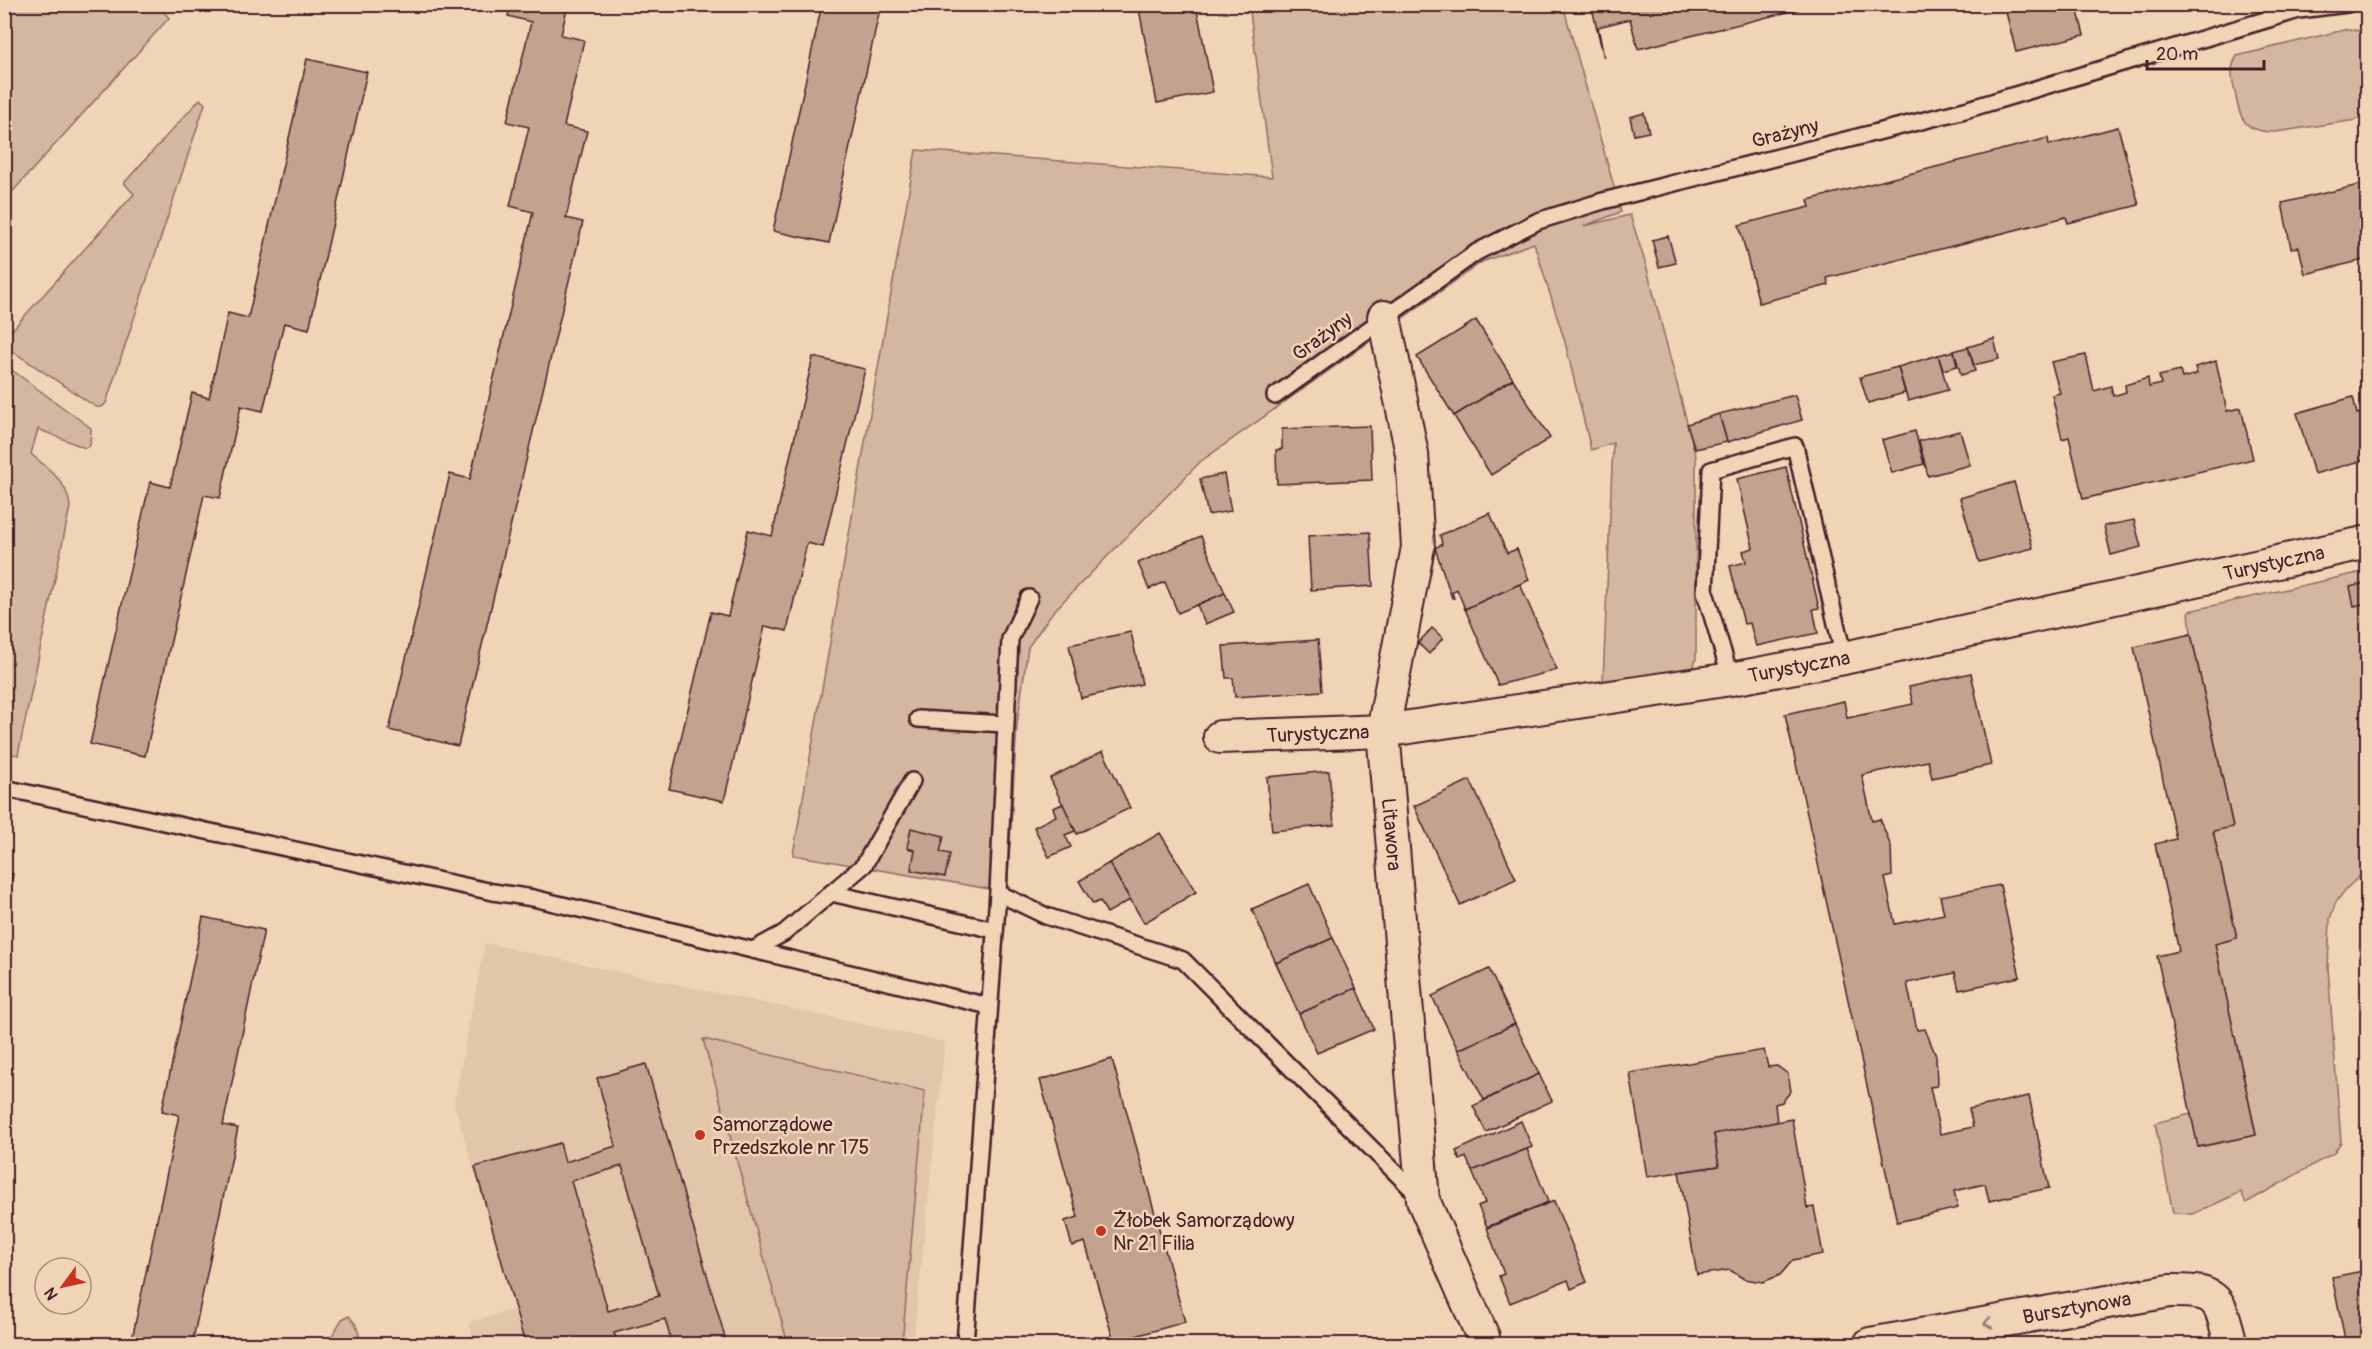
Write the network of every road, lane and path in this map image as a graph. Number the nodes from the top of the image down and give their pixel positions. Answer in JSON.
{"nodes":[{"id":1,"x":2347,"y":4,"type":"edge"},
{"id":2,"x":1384,"y":316,"type":"junction"},
{"id":3,"x":1275,"y":396,"type":"dead end"},
{"id":4,"x":2367,"y":542,"type":"edge"},
{"id":5,"x":1029,"y":598,"type":"dead end"},
{"id":6,"x":1844,"y":658,"type":"junction"},
{"id":7,"x":1731,"y":679,"type":"junction"},
{"id":8,"x":918,"y":719,"type":"dead end"},
{"id":9,"x":1005,"y":723,"type":"junction"},
{"id":10,"x":1383,"y":731,"type":"junction"},
{"id":11,"x":1220,"y":737,"type":"dead end"},
{"id":12,"x":912,"y":781,"type":"dead end"},
{"id":13,"x":4,"y":788,"type":"edge"},
{"id":14,"x":831,"y":892,"type":"junction"},
{"id":15,"x":998,"y":892,"type":"junction"},
{"id":16,"x":995,"y":930,"type":"junction"},
{"id":17,"x":753,"y":950,"type":"junction"},
{"id":18,"x":989,"y":1006,"type":"junction"},
{"id":19,"x":1423,"y":1200,"type":"junction"},
{"id":20,"x":965,"y":1344,"type":"edge"},
{"id":21,"x":1483,"y":1344,"type":"edge"},
{"id":22,"x":1870,"y":1344,"type":"edge"},
{"id":23,"x":2231,"y":1344,"type":"edge"}],
"edges":[{"from":1,"to":2,"type":"lane","name":"Grażyny"},
{"from":2,"to":3,"type":"lane","name":"Grażyny"},
{"from":2,"to":10,"type":"street","name":"Litawora"},
{"from":4,"to":6,"type":"street","name":"Turystyczna"},
{"from":5,"to":9,"type":"lane"},
{"from":6,"to":7,"type":"street","name":"Turystyczna"},
{"from":6,"to":7,"type":"lane"},
{"from":7,"to":10,"type":"street","name":"Turystyczna"},
{"from":8,"to":9,"type":"lane"},
{"from":9,"to":15,"type":"lane"},
{"from":10,"to":11,"type":"street","name":"Turystyczna"},
{"from":10,"to":19,"type":"street","name":"Litawora"},
{"from":12,"to":14,"type":"lane"},
{"from":13,"to":17,"type":"lane"},
{"from":14,"to":16,"type":"lane"},
{"from":14,"to":17,"type":"lane"},
{"from":15,"to":16,"type":"lane"},
{"from":15,"to":19,"type":"lane"},
{"from":16,"to":18,"type":"lane"},
{"from":17,"to":18,"type":"lane"},
{"from":18,"to":20,"type":"lane"},
{"from":19,"to":21,"type":"street","name":"Litawora"},
{"from":23,"to":22,"type":"street","name":"Bursztynowa","one_way":true}]}
